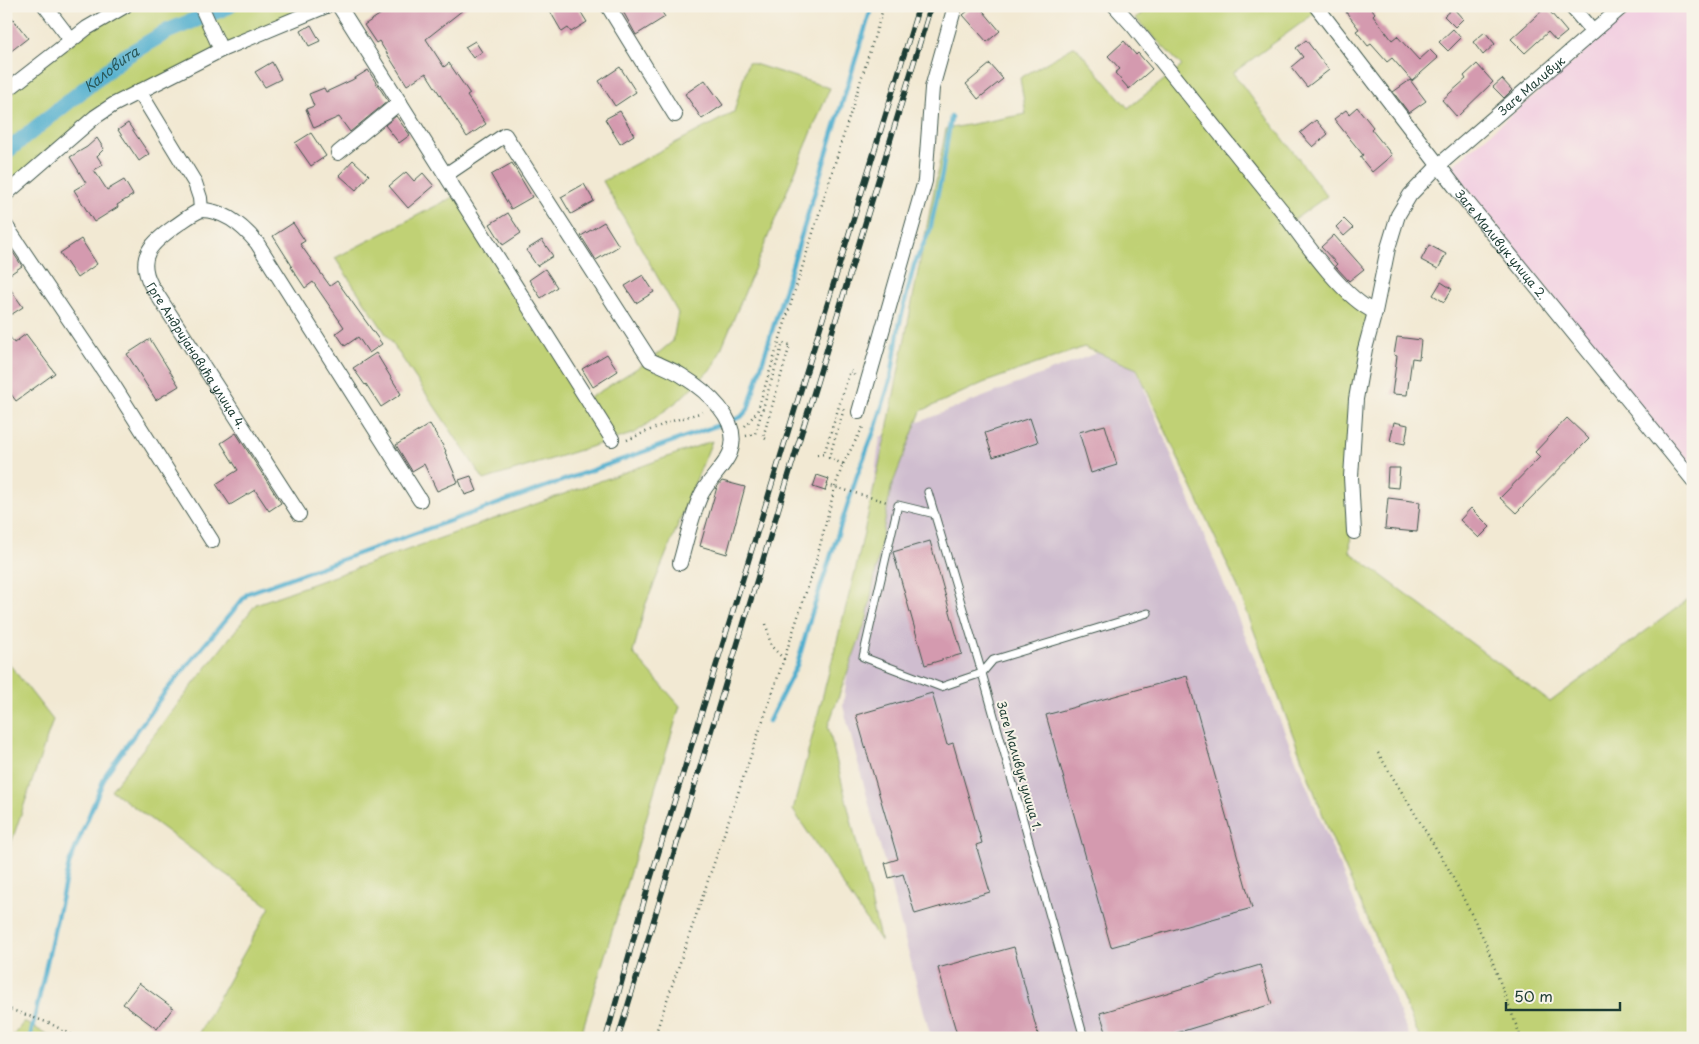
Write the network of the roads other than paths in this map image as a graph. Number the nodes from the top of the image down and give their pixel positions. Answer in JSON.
{"nodes":[{"id":1,"x":44,"y":6,"type":"edge"},
{"id":2,"x":125,"y":6,"type":"edge"},
{"id":3,"x":201,"y":6,"type":"edge"},
{"id":4,"x":326,"y":6,"type":"edge"},
{"id":5,"x":339,"y":6,"type":"edge"},
{"id":6,"x":608,"y":6,"type":"edge"},
{"id":7,"x":956,"y":6,"type":"edge"},
{"id":8,"x":1114,"y":6,"type":"edge"},
{"id":9,"x":1316,"y":6,"type":"edge"},
{"id":10,"x":1571,"y":6,"type":"edge"},
{"id":11,"x":1623,"y":6,"type":"edge"},
{"id":12,"x":1593,"y":32,"type":"junction"},
{"id":13,"x":71,"y":40,"type":"junction"},
{"id":14,"x":221,"y":50,"type":"junction"},
{"id":15,"x":139,"y":91,"type":"junction"},
{"id":16,"x":6,"y":92,"type":"edge"},
{"id":17,"x":400,"y":102,"type":"junction"},
{"id":18,"x":675,"y":115,"type":"dead end"},
{"id":19,"x":338,"y":153,"type":"dead end"},
{"id":20,"x":1439,"y":165,"type":"junction"},
{"id":21,"x":446,"y":174,"type":"junction"},
{"id":22,"x":6,"y":194,"type":"edge"},
{"id":23,"x":201,"y":210,"type":"junction"},
{"id":24,"x":6,"y":226,"type":"edge"},
{"id":25,"x":1375,"y":312,"type":"junction"},
{"id":26,"x":859,"y":412,"type":"road end"},
{"id":27,"x":612,"y":438,"type":"road end"},
{"id":28,"x":1693,"y":480,"type":"edge"},
{"id":29,"x":928,"y":492,"type":"dead end"},
{"id":30,"x":420,"y":500,"type":"dead end"},
{"id":31,"x":299,"y":514,"type":"dead end"},
{"id":32,"x":935,"y":514,"type":"junction"},
{"id":33,"x":1354,"y":532,"type":"dead end"},
{"id":34,"x":212,"y":541,"type":"dead end"},
{"id":35,"x":680,"y":563,"type":"dead end"},
{"id":36,"x":1148,"y":613,"type":"dead end"},
{"id":37,"x":982,"y":673,"type":"junction"},
{"id":38,"x":1084,"y":1038,"type":"edge"}],
"edges":[{"from":1,"to":13,"type":"street"},
{"from":2,"to":13,"type":"street"},
{"from":3,"to":14,"type":"street"},
{"from":4,"to":14,"type":"street"},
{"from":5,"to":17,"type":"street"},
{"from":6,"to":18,"type":"street"},
{"from":7,"to":26,"type":"street"},
{"from":8,"to":25,"type":"street"},
{"from":9,"to":20,"type":"street","name":"Заге Маливук улица 2."},
{"from":10,"to":12,"type":"street"},
{"from":11,"to":12,"type":"street","name":"Заге Маливук"},
{"from":12,"to":20,"type":"street","name":"Заге Маливук"},
{"from":13,"to":16,"type":"street"},
{"from":14,"to":15,"type":"street"},
{"from":15,"to":22,"type":"street"},
{"from":15,"to":23,"type":"street"},
{"from":17,"to":19,"type":"street"},
{"from":17,"to":21,"type":"street"},
{"from":20,"to":25,"type":"street","name":"Заге Маливук"},
{"from":20,"to":28,"type":"street","name":"Заге Маливук улица 2."},
{"from":21,"to":27,"type":"street"},
{"from":21,"to":35,"type":"street"},
{"from":23,"to":30,"type":"street"},
{"from":23,"to":31,"type":"street","name":"Грге Андријановића улица 4."},
{"from":24,"to":34,"type":"street"},
{"from":25,"to":33,"type":"street","name":"Заге Маливук"},
{"from":29,"to":32,"type":"lane","name":"Заге Маливук улица 1."},
{"from":32,"to":37,"type":"lane","name":"Заге Маливук улица 1."},
{"from":32,"to":37,"type":"lane"},
{"from":36,"to":37,"type":"lane"},
{"from":37,"to":38,"type":"lane","name":"Заге Маливук улица 1."}]}
